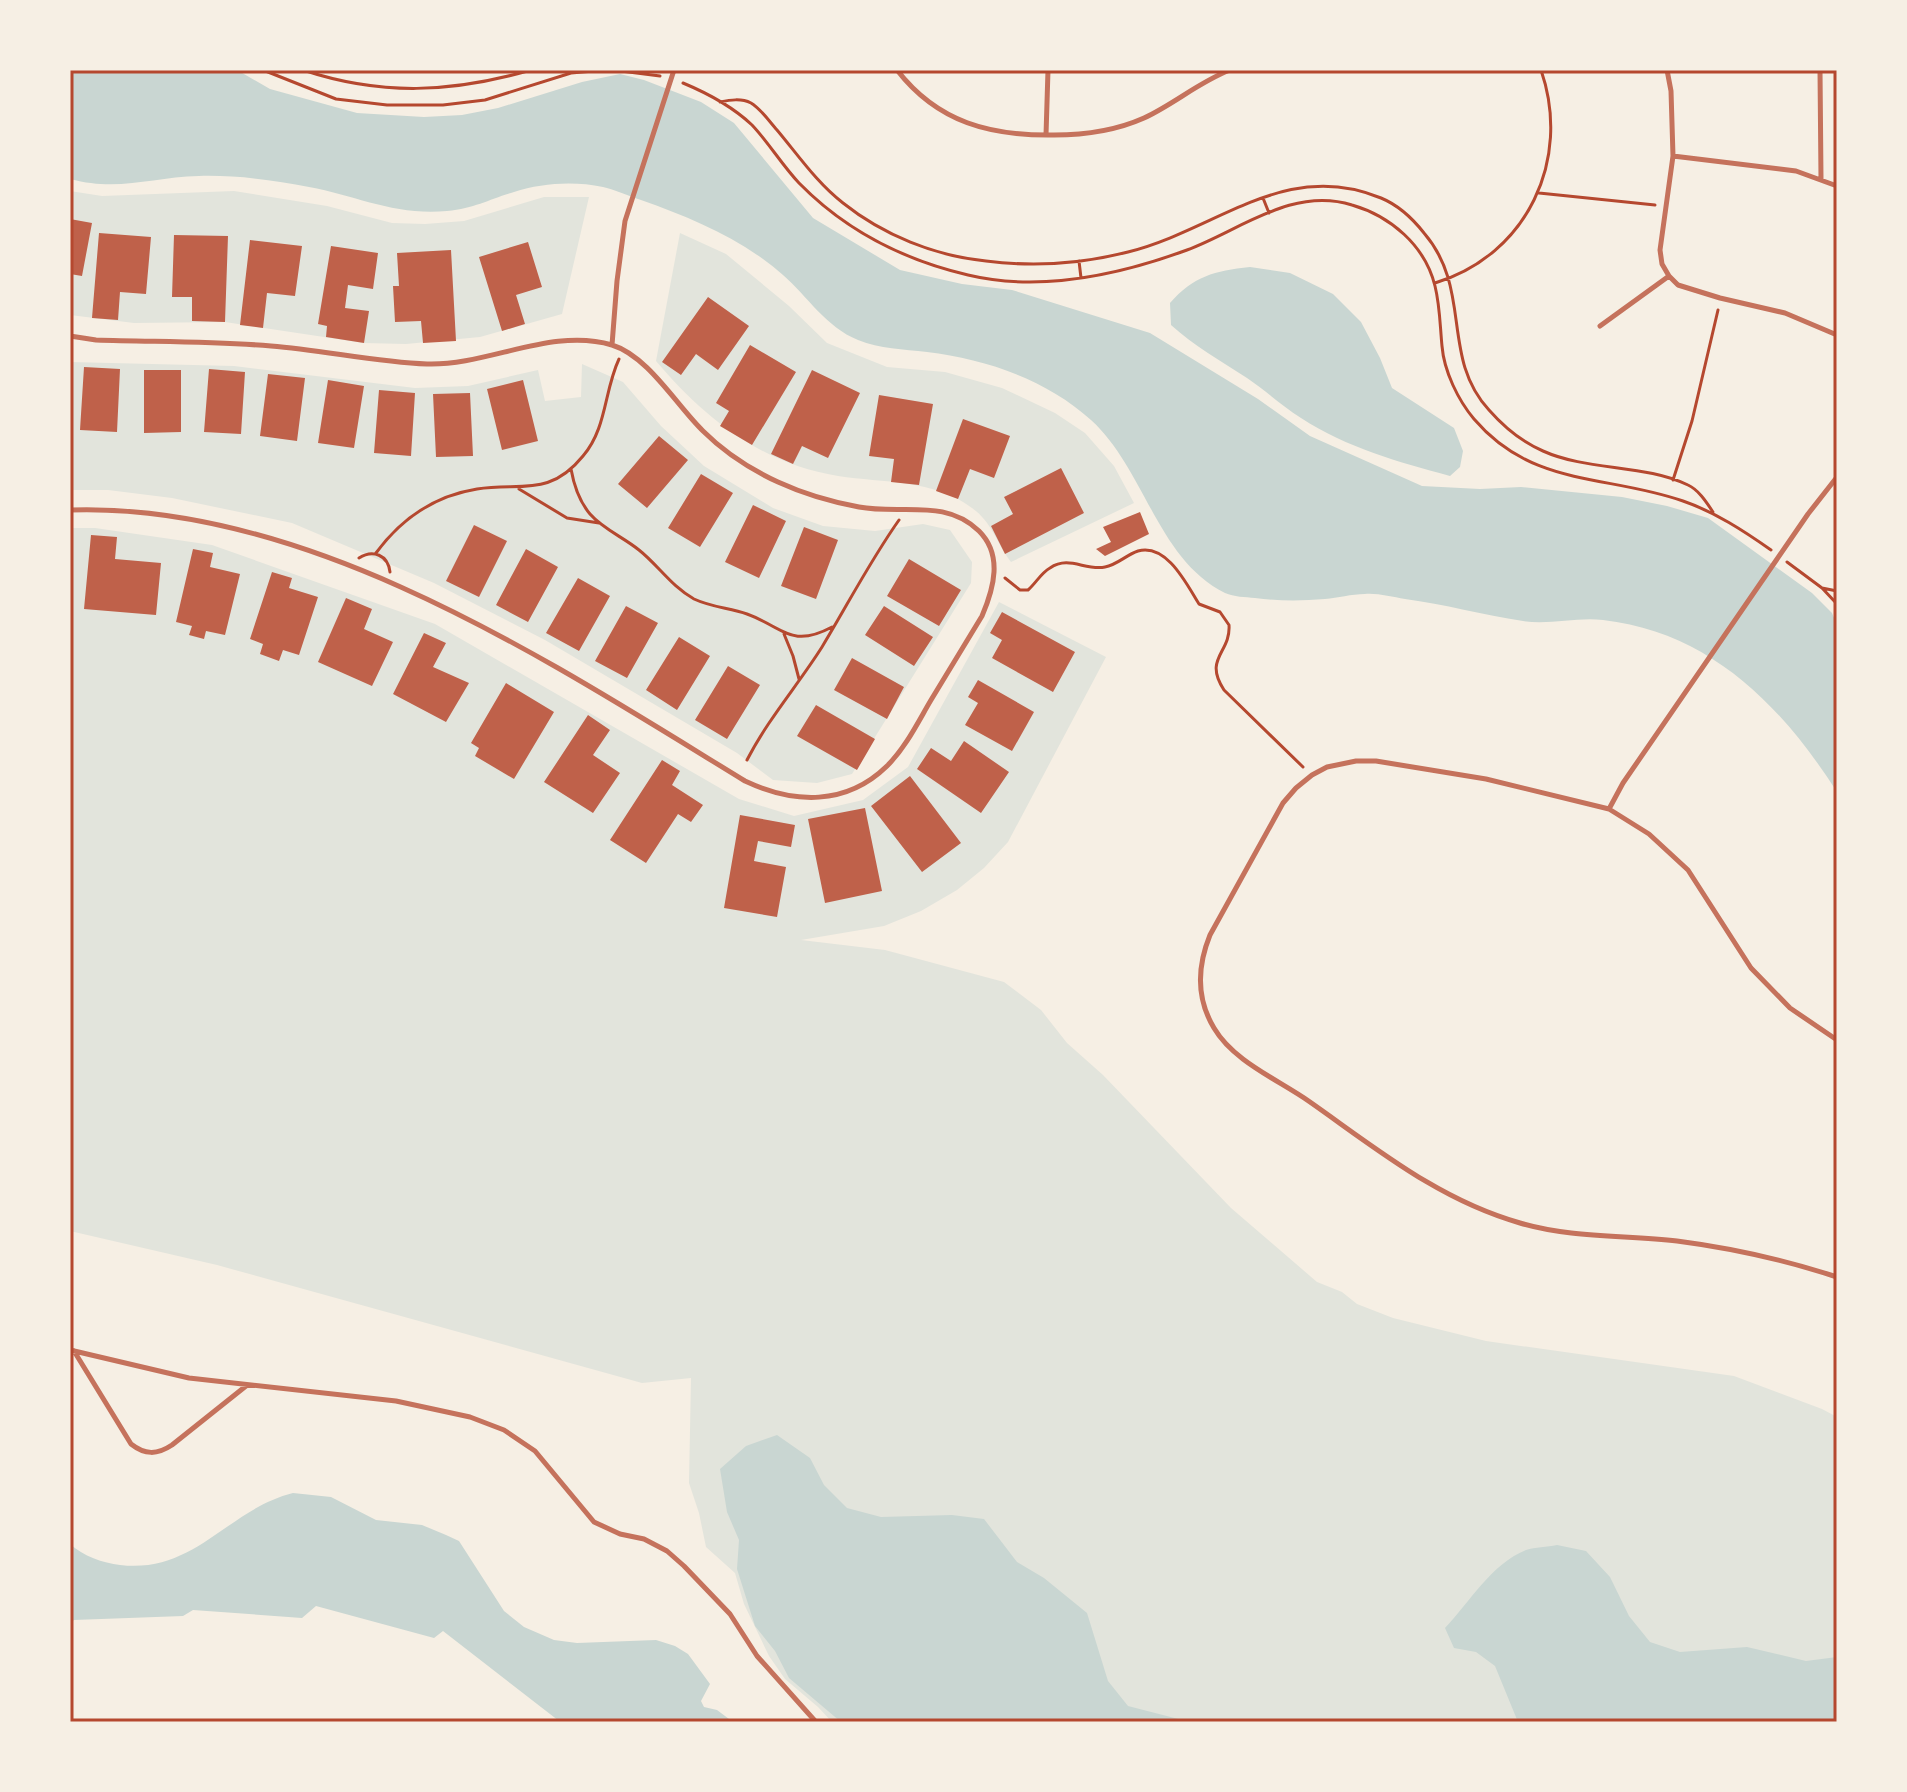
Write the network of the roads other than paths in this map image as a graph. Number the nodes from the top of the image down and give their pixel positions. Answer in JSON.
{"nodes":[{"id":1,"x":674,"y":70,"type":"edge"},
{"id":2,"x":897,"y":70,"type":"edge"},
{"id":3,"x":1048,"y":70,"type":"edge"},
{"id":4,"x":1230,"y":70,"type":"edge"},
{"id":5,"x":1667,"y":70,"type":"edge"},
{"id":6,"x":1820,"y":70,"type":"edge"},
{"id":7,"x":1046,"y":135,"type":"junction"},
{"id":8,"x":1673,"y":156,"type":"junction"},
{"id":9,"x":1821,"y":179,"type":"junction"},
{"id":10,"x":1837,"y":186,"type":"edge"},
{"id":11,"x":1669,"y":276,"type":"junction"},
{"id":12,"x":1600,"y":326,"type":"dead end"},
{"id":13,"x":1837,"y":335,"type":"edge"},
{"id":14,"x":70,"y":336,"type":"edge"},
{"id":15,"x":612,"y":345,"type":"junction"},
{"id":16,"x":1837,"y":477,"type":"edge"},
{"id":17,"x":70,"y":510,"type":"edge"},
{"id":18,"x":1609,"y":809,"type":"junction"},
{"id":19,"x":1837,"y":1040,"type":"edge"},
{"id":20,"x":1837,"y":1277,"type":"edge"},
{"id":21,"x":72,"y":1351,"type":"edge"},
{"id":22,"x":247,"y":1386,"type":"junction"},
{"id":23,"x":816,"y":1722,"type":"edge"}],
"edges":[{"from":1,"to":15,"type":"lane"},
{"from":2,"to":7,"type":"lane"},
{"from":3,"to":7,"type":"lane"},
{"from":4,"to":7,"type":"lane"},
{"from":5,"to":8,"type":"lane"},
{"from":6,"to":9,"type":"lane"},
{"from":8,"to":9,"type":"lane"},
{"from":8,"to":11,"type":"lane"},
{"from":9,"to":10,"type":"lane"},
{"from":11,"to":12,"type":"lane"},
{"from":11,"to":13,"type":"lane"},
{"from":14,"to":15,"type":"lane"},
{"from":15,"to":17,"type":"lane"},
{"from":16,"to":18,"type":"lane"},
{"from":18,"to":19,"type":"lane"},
{"from":18,"to":20,"type":"lane"},
{"from":21,"to":22,"type":"lane"},
{"from":21,"to":22,"type":"lane"},
{"from":22,"to":23,"type":"lane"}]}
